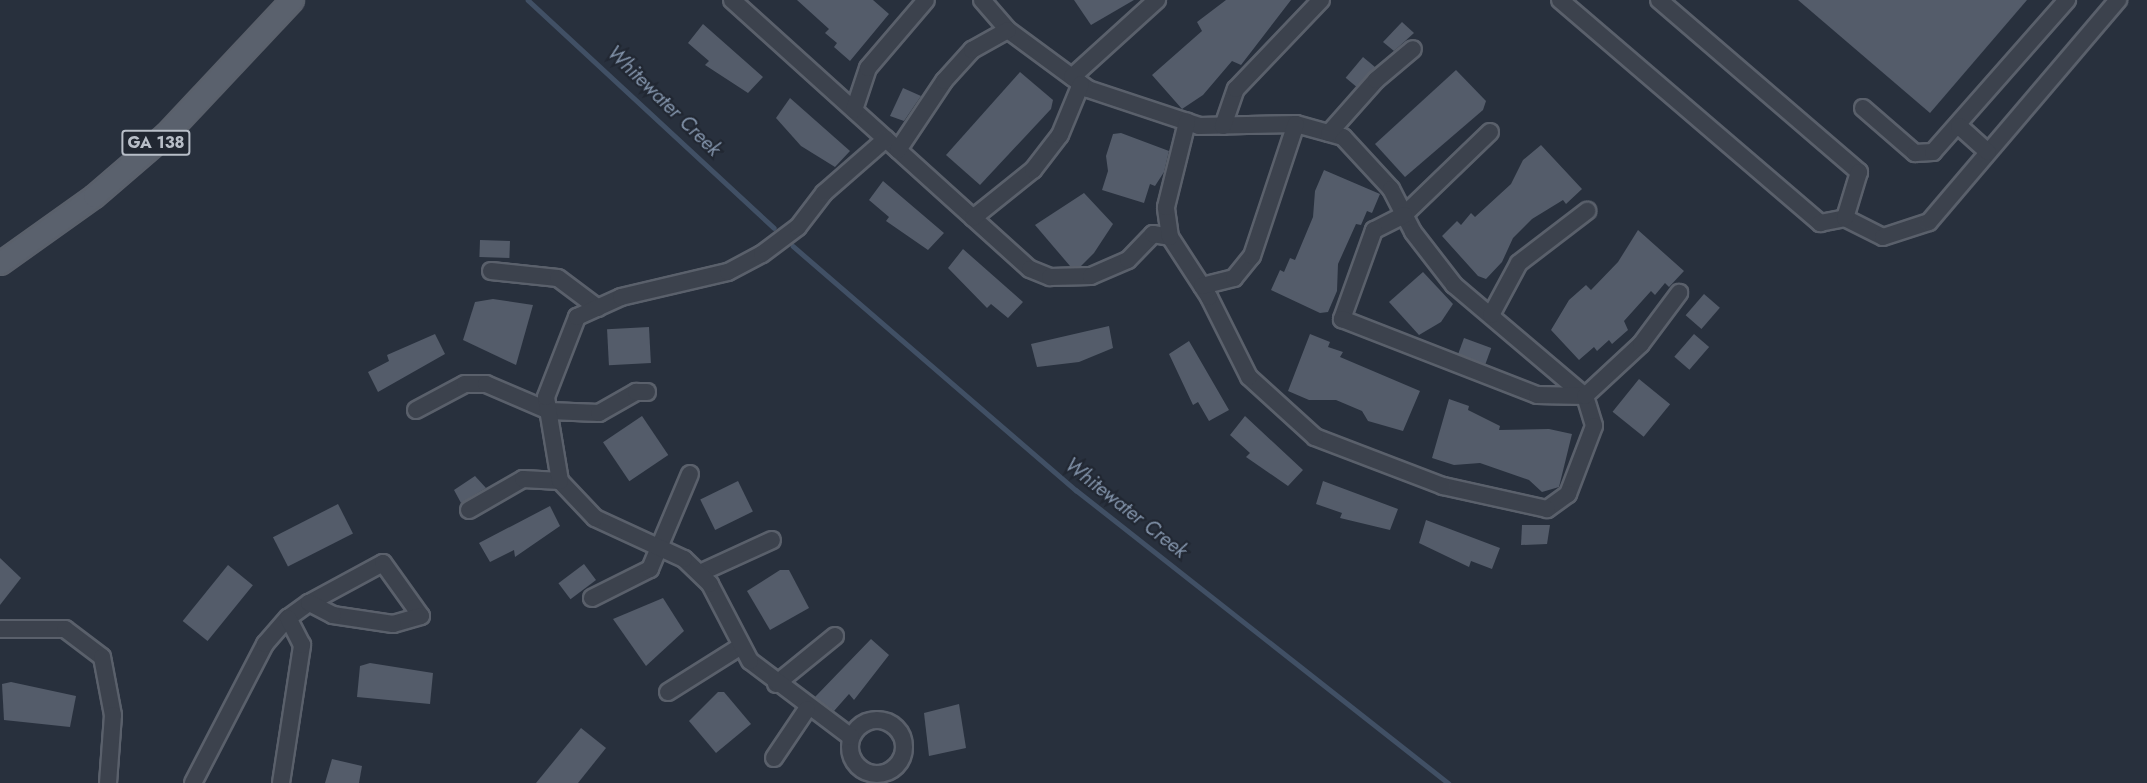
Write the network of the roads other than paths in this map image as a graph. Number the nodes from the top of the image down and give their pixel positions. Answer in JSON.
{"nodes":[{"id":1,"x":292,"y":0,"type":"edge"},
{"id":2,"x":732,"y":0,"type":"edge"},
{"id":3,"x":982,"y":0,"type":"edge"},
{"id":4,"x":1157,"y":0,"type":"edge"},
{"id":5,"x":1321,"y":0,"type":"edge"},
{"id":6,"x":1560,"y":0,"type":"edge"},
{"id":7,"x":1659,"y":0,"type":"edge"},
{"id":8,"x":2067,"y":0,"type":"edge"},
{"id":9,"x":2118,"y":0,"type":"edge"},
{"id":10,"x":920,"y":2,"type":"edge"},
{"id":11,"x":1008,"y":30,"type":"junction"},
{"id":12,"x":1413,"y":49,"type":"dead end"},
{"id":13,"x":1076,"y":80,"type":"junction"},
{"id":14,"x":1863,"y":108,"type":"dead end"},
{"id":15,"x":854,"y":110,"type":"junction"},
{"id":16,"x":1187,"y":122,"type":"junction"},
{"id":17,"x":1296,"y":124,"type":"junction"},
{"id":18,"x":1223,"y":126,"type":"junction"},
{"id":19,"x":1959,"y":126,"type":"junction"},
{"id":20,"x":1490,"y":132,"type":"dead end"},
{"id":21,"x":1329,"y":133,"type":"junction"},
{"id":22,"x":892,"y":145,"type":"junction"},
{"id":23,"x":1988,"y":152,"type":"junction"},
{"id":24,"x":1587,"y":211,"type":"dead end"},
{"id":25,"x":1404,"y":215,"type":"junction"},
{"id":26,"x":973,"y":218,"type":"junction"},
{"id":27,"x":1845,"y":218,"type":"junction"},
{"id":28,"x":1170,"y":237,"type":"junction"},
{"id":29,"x":0,"y":263,"type":"edge"},
{"id":30,"x":491,"y":271,"type":"dead end"},
{"id":31,"x":1202,"y":286,"type":"junction"},
{"id":32,"x":1679,"y":293,"type":"dead end"},
{"id":33,"x":598,"y":308,"type":"junction"},
{"id":34,"x":1491,"y":315,"type":"junction"},
{"id":35,"x":647,"y":392,"type":"dead end"},
{"id":36,"x":1585,"y":396,"type":"junction"},
{"id":37,"x":416,"y":410,"type":"dead end"},
{"id":38,"x":549,"y":411,"type":"junction"},
{"id":39,"x":690,"y":474,"type":"dead end"},
{"id":40,"x":560,"y":481,"type":"junction"},
{"id":41,"x":469,"y":510,"type":"dead end"},
{"id":42,"x":772,"y":540,"type":"dead end"},
{"id":43,"x":663,"y":550,"type":"junction"},
{"id":44,"x":700,"y":573,"type":"junction"},
{"id":45,"x":592,"y":598,"type":"dead end"},
{"id":46,"x":309,"y":603,"type":"junction"},
{"id":47,"x":288,"y":618,"type":"junction"},
{"id":48,"x":0,"y":629,"type":"edge"},
{"id":49,"x":836,"y":636,"type":"dead end"},
{"id":50,"x":741,"y":646,"type":"junction"},
{"id":51,"x":776,"y":684,"type":"junction"},
{"id":52,"x":668,"y":692,"type":"dead end"},
{"id":53,"x":807,"y":709,"type":"junction"},
{"id":54,"x":851,"y":737,"type":"dead end"},
{"id":55,"x":774,"y":758,"type":"dead end"},
{"id":56,"x":196,"y":782,"type":"edge"},
{"id":57,"x":108,"y":783,"type":"edge"},
{"id":58,"x":281,"y":783,"type":"edge"}],
"edges":[{"from":1,"to":29,"type":"main road","number":"GA 138"},
{"from":2,"to":15,"type":"street"},
{"from":3,"to":11,"type":"street"},
{"from":4,"to":13,"type":"street"},
{"from":5,"to":18,"type":"street"},
{"from":6,"to":27,"type":"street"},
{"from":7,"to":27,"type":"street"},
{"from":8,"to":19,"type":"street"},
{"from":9,"to":23,"type":"street"},
{"from":10,"to":15,"type":"street"},
{"from":11,"to":13,"type":"street"},
{"from":11,"to":22,"type":"street"},
{"from":12,"to":21,"type":"street"},
{"from":13,"to":16,"type":"street"},
{"from":13,"to":26,"type":"street"},
{"from":14,"to":19,"type":"street"},
{"from":15,"to":22,"type":"street"},
{"from":16,"to":18,"type":"street"},
{"from":16,"to":28,"type":"street"},
{"from":17,"to":18,"type":"street"},
{"from":17,"to":21,"type":"street"},
{"from":17,"to":31,"type":"street"},
{"from":19,"to":23,"type":"street"},
{"from":20,"to":25,"type":"street"},
{"from":21,"to":25,"type":"street"},
{"from":22,"to":26,"type":"street"},
{"from":22,"to":33,"type":"street"},
{"from":23,"to":27,"type":"street"},
{"from":24,"to":34,"type":"street"},
{"from":25,"to":34,"type":"street"},
{"from":25,"to":36,"type":"street"},
{"from":26,"to":28,"type":"street"},
{"from":28,"to":31,"type":"street"},
{"from":30,"to":33,"type":"street"},
{"from":31,"to":36,"type":"street"},
{"from":32,"to":36,"type":"street"},
{"from":33,"to":38,"type":"street"},
{"from":34,"to":36,"type":"street"},
{"from":35,"to":38,"type":"street"},
{"from":37,"to":38,"type":"street"},
{"from":38,"to":40,"type":"street"},
{"from":39,"to":43,"type":"street"},
{"from":40,"to":41,"type":"street"},
{"from":40,"to":43,"type":"street"},
{"from":42,"to":44,"type":"street"},
{"from":43,"to":44,"type":"street"},
{"from":43,"to":45,"type":"street"},
{"from":44,"to":50,"type":"street"},
{"from":46,"to":46,"type":"street"},
{"from":46,"to":47,"type":"street"},
{"from":47,"to":56,"type":"street"},
{"from":47,"to":58,"type":"street"},
{"from":48,"to":57,"type":"street"},
{"from":49,"to":51,"type":"street"},
{"from":50,"to":51,"type":"street"},
{"from":50,"to":52,"type":"street"},
{"from":51,"to":53,"type":"street"},
{"from":53,"to":54,"type":"street"},
{"from":53,"to":55,"type":"street"}]}
